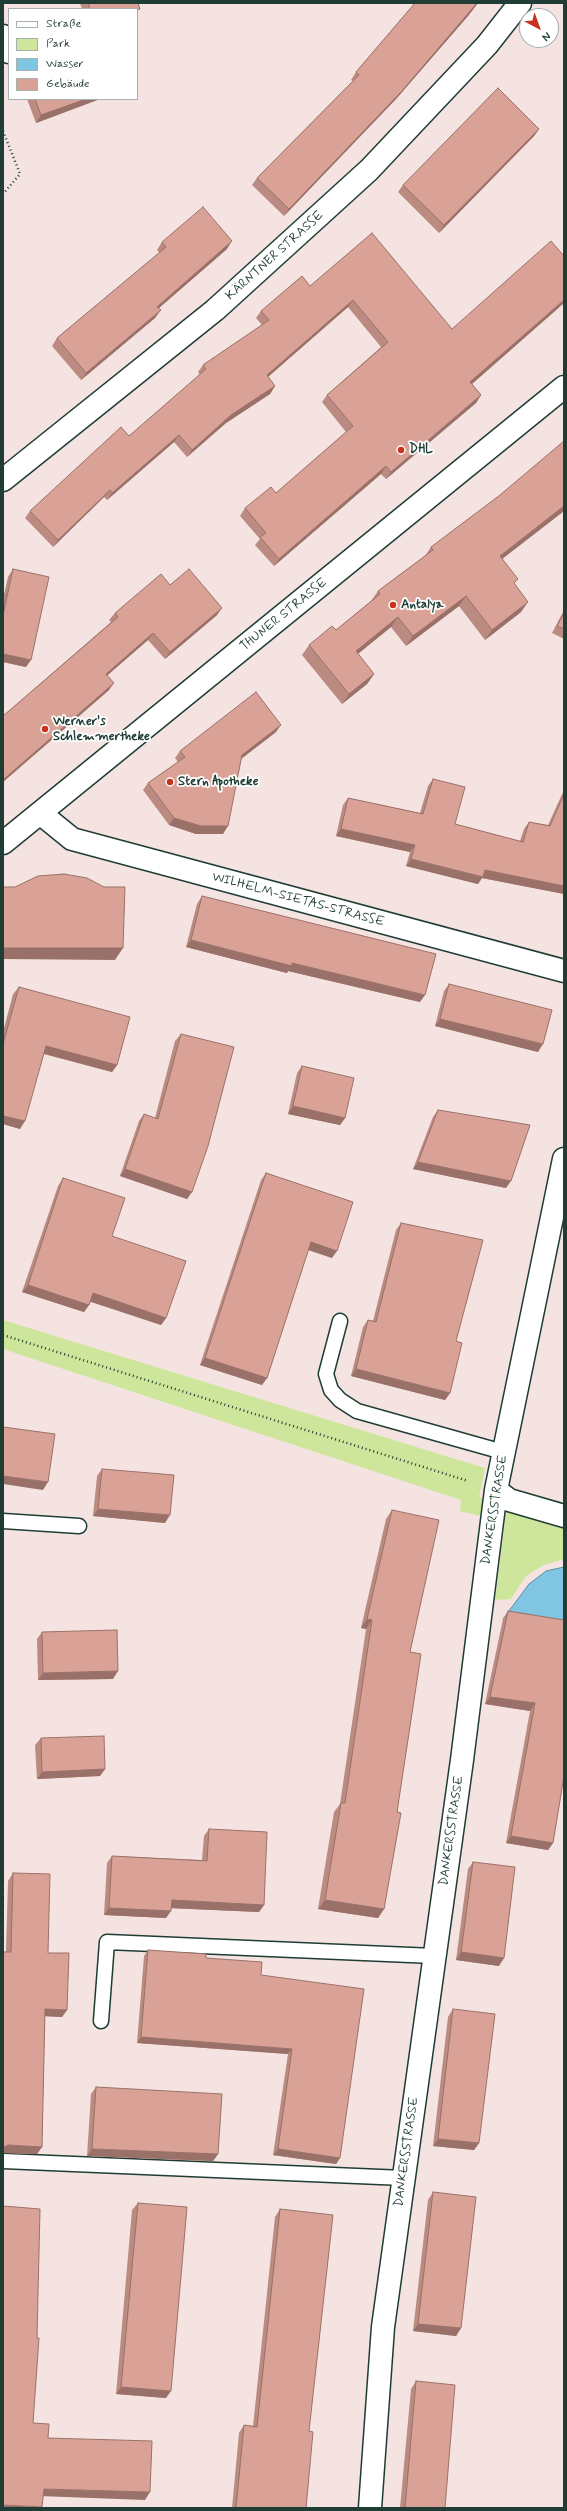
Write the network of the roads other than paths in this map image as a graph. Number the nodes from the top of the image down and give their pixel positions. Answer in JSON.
{"nodes":[{"id":1,"x":520,"y":3,"type":"edge"},
{"id":2,"x":3,"y":36,"type":"edge"},
{"id":3,"x":8,"y":49,"type":"edge"},
{"id":4,"x":564,"y":387,"type":"edge"},
{"id":5,"x":3,"y":480,"type":"edge"},
{"id":6,"x":40,"y":814,"type":"junction"},
{"id":7,"x":3,"y":843,"type":"edge"},
{"id":8,"x":564,"y":971,"type":"edge"},
{"id":9,"x":564,"y":1159,"type":"edge"},
{"id":10,"x":340,"y":1322,"type":"dead end"},
{"id":11,"x":503,"y":1452,"type":"junction"},
{"id":12,"x":496,"y":1490,"type":"junction"},
{"id":13,"x":564,"y":1516,"type":"edge"},
{"id":14,"x":3,"y":1521,"type":"edge"},
{"id":15,"x":80,"y":1526,"type":"dead end"},
{"id":16,"x":434,"y":1956,"type":"junction"},
{"id":17,"x":101,"y":2021,"type":"dead end"},
{"id":18,"x":3,"y":2161,"type":"edge"},
{"id":19,"x":404,"y":2178,"type":"junction"},
{"id":20,"x":370,"y":2508,"type":"edge"}],
"edges":[{"from":1,"to":5,"type":"street","name":"KÄRNTNER STRASSE"},
{"from":2,"to":3,"type":"street"},
{"from":4,"to":6,"type":"street","name":"THUNER STRASSE"},
{"from":6,"to":7,"type":"street","name":"THUNER STRASSE"},
{"from":6,"to":8,"type":"street","name":"WILHELM-SIETAS-STRASSE"},
{"from":9,"to":11,"type":"street","name":"DANKERSSTRASSE"},
{"from":10,"to":11,"type":"lane"},
{"from":11,"to":12,"type":"street","name":"DANKERSSTRASSE"},
{"from":12,"to":13,"type":"street"},
{"from":12,"to":16,"type":"street","name":"DANKERSSTRASSE"},
{"from":14,"to":15,"type":"lane"},
{"from":16,"to":17,"type":"lane"},
{"from":16,"to":19,"type":"street","name":"DANKERSSTRASSE"},
{"from":18,"to":19,"type":"lane"},
{"from":19,"to":20,"type":"street","name":"DANKERSSTRASSE"}]}
